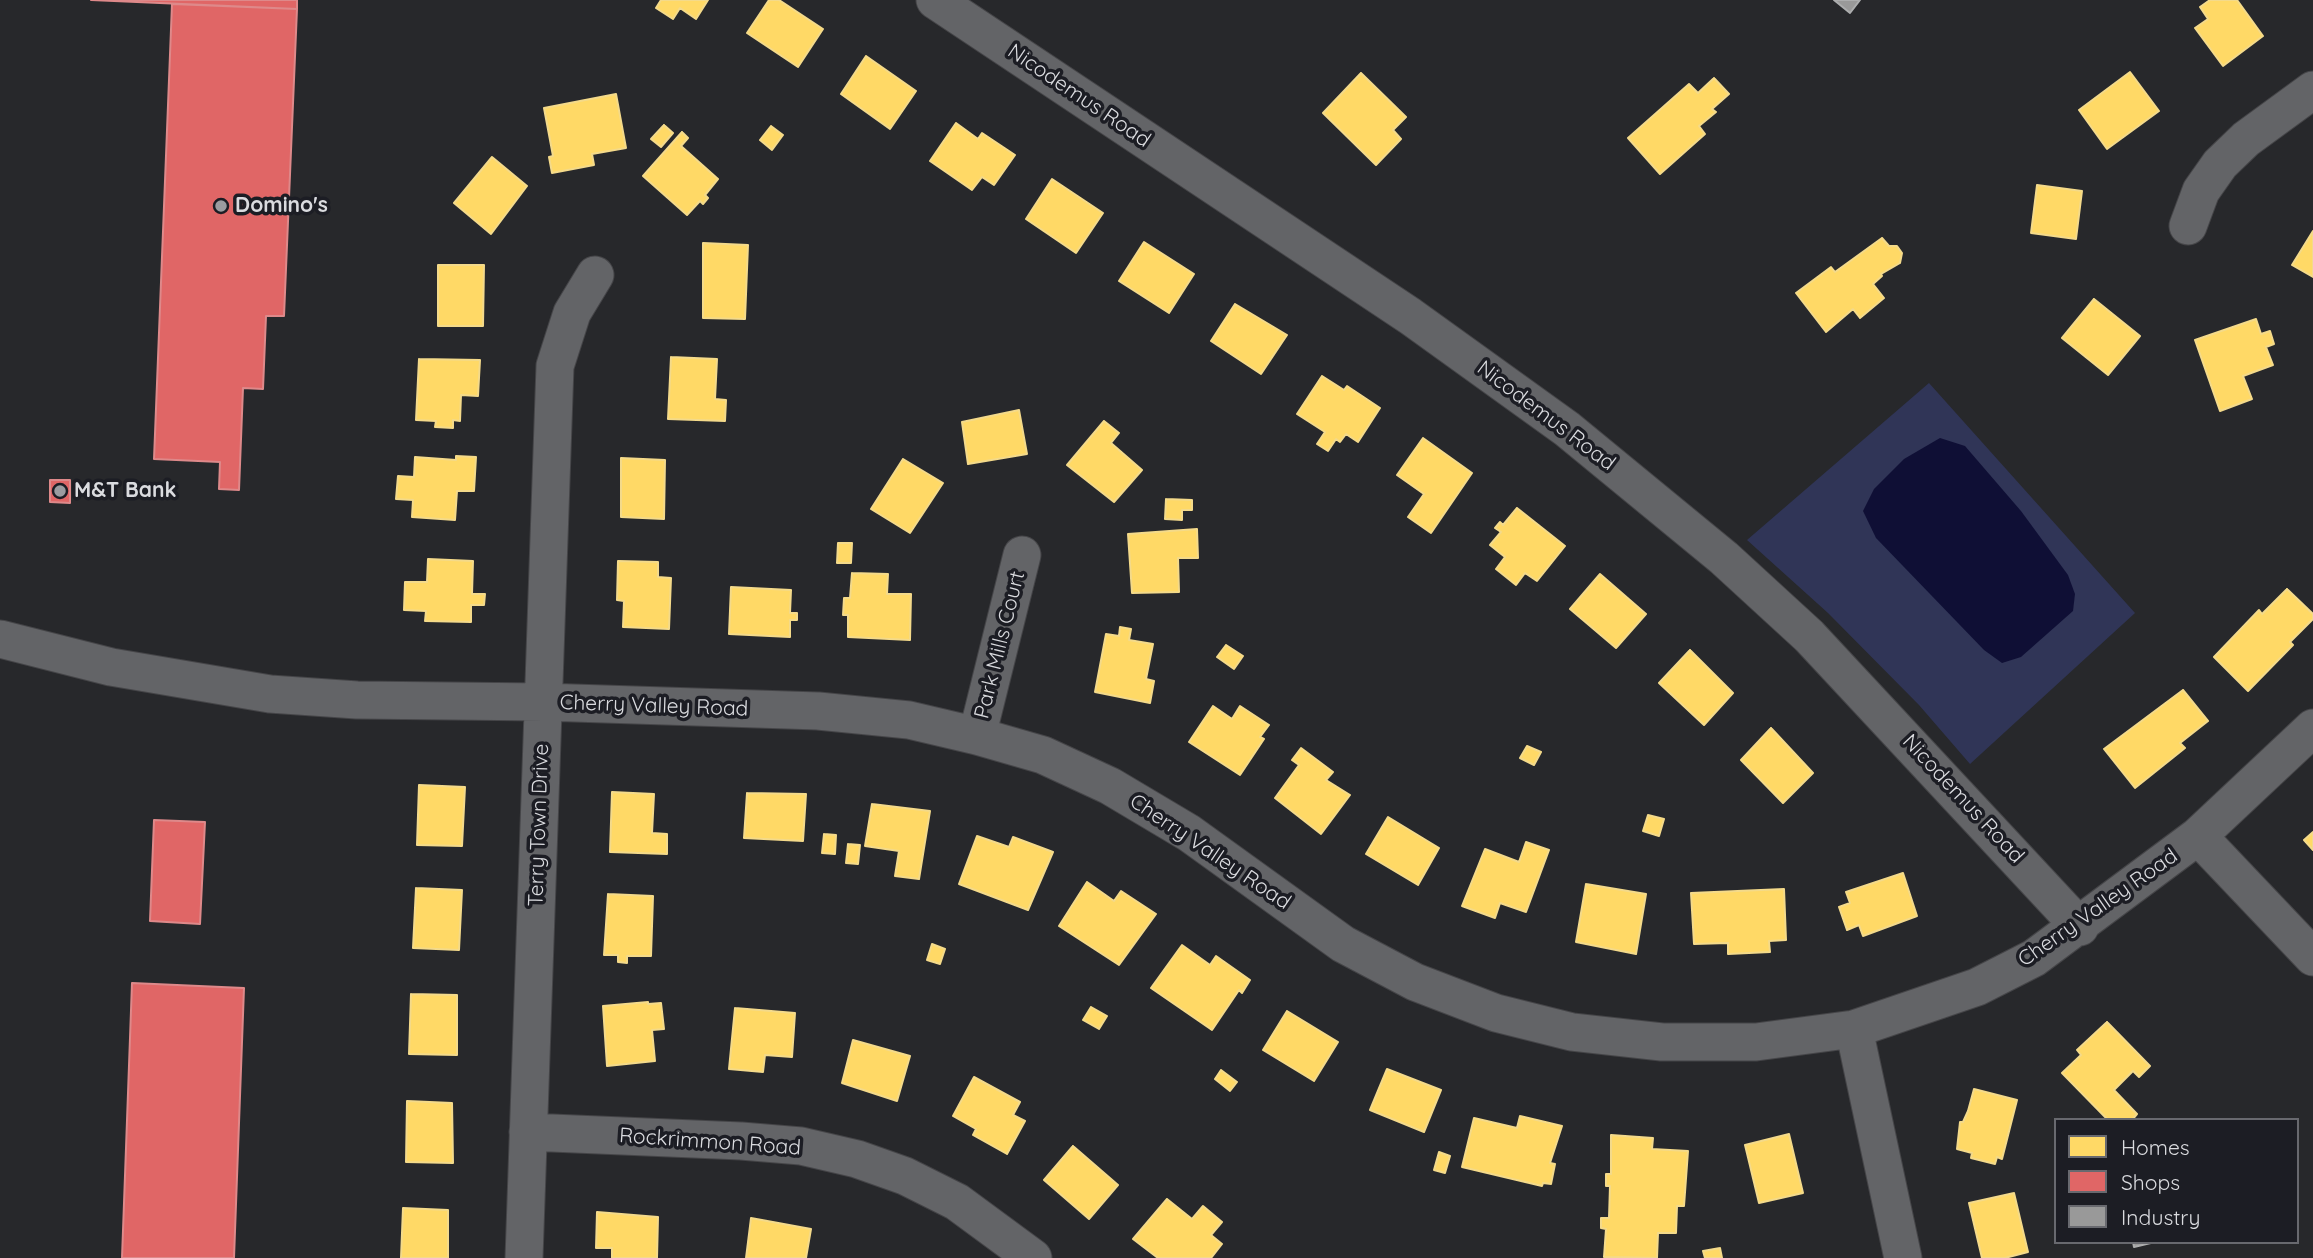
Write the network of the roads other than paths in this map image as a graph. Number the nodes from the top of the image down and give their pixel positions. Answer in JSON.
{"nodes":[{"id":1,"x":935,"y":0,"type":"edge"},
{"id":2,"x":2313,"y":90,"type":"edge"},
{"id":3,"x":2188,"y":226,"type":"dead end"},
{"id":4,"x":595,"y":275,"type":"dead end"},
{"id":5,"x":1022,"y":555,"type":"dead end"},
{"id":6,"x":0,"y":639,"type":"edge"},
{"id":7,"x":543,"y":702,"type":"junction"},
{"id":8,"x":2313,"y":727,"type":"edge"},
{"id":9,"x":977,"y":736,"type":"junction"},
{"id":10,"x":2198,"y":836,"type":"junction"},
{"id":11,"x":2080,"y":927,"type":"junction"},
{"id":12,"x":2313,"y":957,"type":"edge"},
{"id":13,"x":1854,"y":1029,"type":"junction"},
{"id":14,"x":528,"y":1132,"type":"junction"},
{"id":15,"x":524,"y":1258,"type":"edge"},
{"id":16,"x":1032,"y":1258,"type":"edge"},
{"id":17,"x":1903,"y":1258,"type":"edge"}],
"edges":[{"from":1,"to":11,"type":"street","name":"Nicodemus Road"},
{"from":2,"to":3,"type":"street"},
{"from":4,"to":7,"type":"street","name":"Terry Town Drive"},
{"from":5,"to":9,"type":"street","name":"Park Mills Court"},
{"from":6,"to":7,"type":"street","name":"Cherry Valley Road"},
{"from":7,"to":9,"type":"street","name":"Cherry Valley Road"},
{"from":7,"to":14,"type":"street","name":"Terry Town Drive"},
{"from":8,"to":10,"type":"street","name":"Cherry Valley Road"},
{"from":9,"to":13,"type":"street","name":"Cherry Valley Road"},
{"from":10,"to":11,"type":"street","name":"Cherry Valley Road"},
{"from":10,"to":12,"type":"street"},
{"from":11,"to":13,"type":"street","name":"Cherry Valley Road"},
{"from":13,"to":17,"type":"street"},
{"from":14,"to":15,"type":"street","name":"Terry Town Drive"},
{"from":14,"to":16,"type":"street","name":"Rockrimmon Road"}]}
